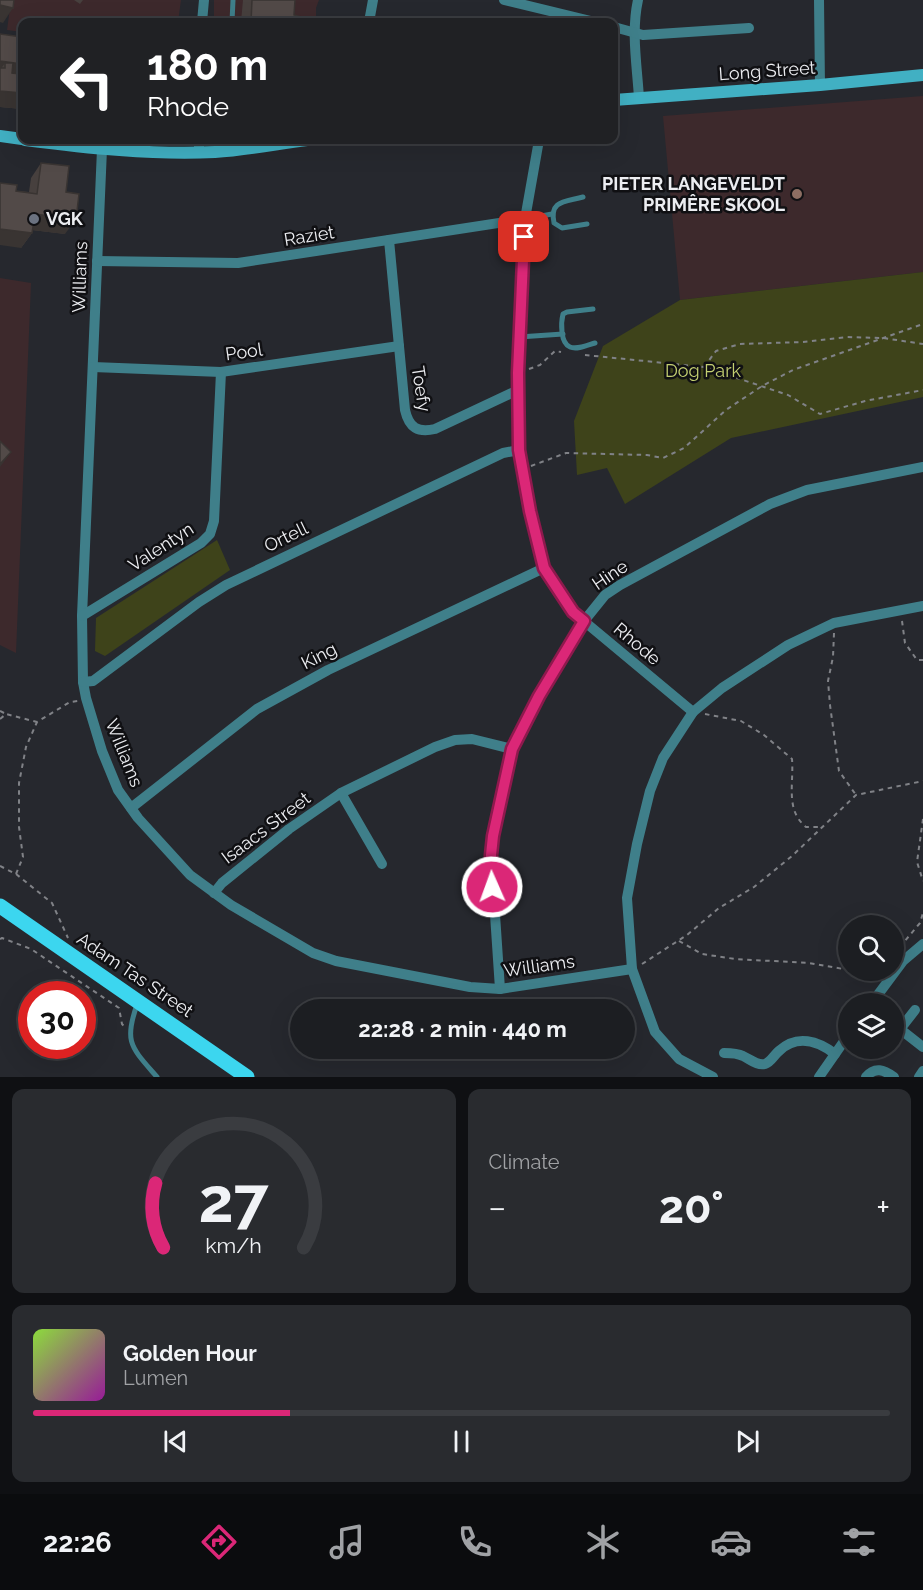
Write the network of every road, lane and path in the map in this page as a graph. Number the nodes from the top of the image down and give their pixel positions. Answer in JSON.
{"nodes":[{"id":1,"x":204,"y":0,"type":"edge"},
{"id":2,"x":233,"y":0,"type":"edge"},
{"id":3,"x":373,"y":0,"type":"edge"},
{"id":4,"x":504,"y":0,"type":"edge"},
{"id":5,"x":638,"y":0,"type":"edge"},
{"id":6,"x":819,"y":0,"type":"edge"},
{"id":7,"x":202,"y":18,"type":"edge"},
{"id":8,"x":232,"y":18,"type":"edge"},
{"id":9,"x":370,"y":18,"type":"edge"},
{"id":10,"x":578,"y":18,"type":"edge"},
{"id":11,"x":618,"y":28,"type":"edge"},
{"id":12,"x":749,"y":28,"type":"dead end"},
{"id":13,"x":634,"y":33,"type":"junction"},
{"id":14,"x":923,"y":75,"type":"edge"},
{"id":15,"x":820,"y":85,"type":"junction"},
{"id":16,"x":639,"y":98,"type":"junction"},
{"id":17,"x":618,"y":100,"type":"edge"},
{"id":18,"x":0,"y":136,"type":"edge"},
{"id":19,"x":18,"y":138,"type":"edge"},
{"id":20,"x":63,"y":144,"type":"edge"},
{"id":21,"x":280,"y":144,"type":"edge"},
{"id":22,"x":538,"y":144,"type":"edge"},
{"id":23,"x":199,"y":146,"type":"edge"},
{"id":24,"x":102,"y":149,"type":"junction"},
{"id":25,"x":584,"y":197,"type":"dead end"},
{"id":26,"x":552,"y":214,"type":"junction"},
{"id":27,"x":525,"y":219,"type":"junction"},
{"id":28,"x":587,"y":224,"type":"dead end"},
{"id":29,"x":389,"y":240,"type":"junction"},
{"id":30,"x":97,"y":261,"type":"junction"},
{"id":31,"x":593,"y":309,"type":"dead end"},
{"id":32,"x":923,"y":324,"type":"edge"},
{"id":33,"x":563,"y":334,"type":"junction"},
{"id":34,"x":519,"y":337,"type":"junction"},
{"id":35,"x":883,"y":338,"type":"junction"},
{"id":36,"x":595,"y":343,"type":"dead end"},
{"id":37,"x":923,"y":344,"type":"edge"},
{"id":38,"x":399,"y":346,"type":"junction"},
{"id":39,"x":567,"y":352,"type":"dead end"},
{"id":40,"x":579,"y":354,"type":"dead end"},
{"id":41,"x":93,"y":367,"type":"junction"},
{"id":42,"x":704,"y":367,"type":"junction"},
{"id":43,"x":221,"y":372,"type":"junction"},
{"id":44,"x":518,"y":373,"type":"junction"},
{"id":45,"x":762,"y":386,"type":"junction"},
{"id":46,"x":518,"y":390,"type":"junction"},
{"id":47,"x":923,"y":390,"type":"edge"},
{"id":48,"x":519,"y":450,"type":"junction"},
{"id":49,"x":923,"y":467,"type":"edge"},
{"id":50,"x":523,"y":469,"type":"junction"},
{"id":51,"x":544,"y":568,"type":"junction"},
{"id":52,"x":923,"y":606,"type":"edge"},
{"id":53,"x":900,"y":610,"type":"junction"},
{"id":54,"x":82,"y":616,"type":"junction"},
{"id":55,"x":584,"y":621,"type":"junction"},
{"id":56,"x":834,"y":623,"type":"junction"},
{"id":57,"x":923,"y":660,"type":"edge"},
{"id":58,"x":83,"y":682,"type":"junction"},
{"id":59,"x":86,"y":699,"type":"junction"},
{"id":60,"x":0,"y":711,"type":"edge"},
{"id":61,"x":693,"y":712,"type":"junction"},
{"id":62,"x":6,"y":714,"type":"junction"},
{"id":63,"x":0,"y":719,"type":"edge"},
{"id":64,"x":36,"y":722,"type":"junction"},
{"id":65,"x":512,"y":749,"type":"junction"},
{"id":66,"x":923,"y":781,"type":"edge"},
{"id":67,"x":341,"y":793,"type":"junction"},
{"id":68,"x":856,"y":795,"type":"junction"},
{"id":69,"x":131,"y":808,"type":"junction"},
{"id":70,"x":923,"y":819,"type":"edge"},
{"id":71,"x":821,"y":826,"type":"junction"},
{"id":72,"x":382,"y":864,"type":"dead end"},
{"id":73,"x":0,"y":866,"type":"edge"},
{"id":74,"x":16,"y":874,"type":"junction"},
{"id":75,"x":923,"y":880,"type":"edge"},
{"id":76,"x":214,"y":893,"type":"junction"},
{"id":77,"x":0,"y":906,"type":"edge"},
{"id":78,"x":923,"y":913,"type":"edge"},
{"id":79,"x":0,"y":939,"type":"edge"},
{"id":80,"x":678,"y":940,"type":"junction"},
{"id":81,"x":69,"y":941,"type":"dead end"},
{"id":82,"x":904,"y":942,"type":"edge"},
{"id":83,"x":923,"y":944,"type":"edge"},
{"id":84,"x":838,"y":968,"type":"edge"},
{"id":85,"x":632,"y":969,"type":"junction"},
{"id":86,"x":500,"y":989,"type":"junction"},
{"id":87,"x":879,"y":993,"type":"edge"},
{"id":88,"x":139,"y":1001,"type":"junction"},
{"id":89,"x":915,"y":1010,"type":"dead end"},
{"id":90,"x":904,"y":1024,"type":"edge"},
{"id":91,"x":130,"y":1030,"type":"junction"},
{"id":92,"x":904,"y":1037,"type":"edge"},
{"id":93,"x":923,"y":1047,"type":"edge"},
{"id":94,"x":838,"y":1050,"type":"edge"},
{"id":95,"x":724,"y":1053,"type":"dead end"},
{"id":96,"x":835,"y":1054,"type":"junction"},
{"id":97,"x":923,"y":1071,"type":"edge"},
{"id":98,"x":157,"y":1077,"type":"edge"},
{"id":99,"x":247,"y":1077,"type":"edge"},
{"id":100,"x":713,"y":1077,"type":"edge"},
{"id":101,"x":819,"y":1077,"type":"edge"},
{"id":102,"x":866,"y":1077,"type":"edge"},
{"id":103,"x":894,"y":1077,"type":"edge"},
{"id":104,"x":919,"y":1077,"type":"edge"}],
"edges":[{"from":1,"to":7,"type":"street"},
{"from":2,"to":8,"type":"lane"},
{"from":3,"to":9,"type":"street"},
{"from":4,"to":10,"type":"street"},
{"from":5,"to":13,"type":"street"},
{"from":6,"to":15,"type":"street"},
{"from":11,"to":13,"type":"street"},
{"from":12,"to":13,"type":"street"},
{"from":13,"to":16,"type":"street"},
{"from":14,"to":15,"type":"street","name":"Long Street"},
{"from":15,"to":16,"type":"street","name":"Long Street"},
{"from":16,"to":17,"type":"street","name":"Long Street"},
{"from":18,"to":19,"type":"street"},
{"from":20,"to":24,"type":"street"},
{"from":21,"to":23,"type":"street"},
{"from":22,"to":27,"type":"street","name":"Rhode"},
{"from":23,"to":24,"type":"street"},
{"from":24,"to":30,"type":"street","name":"Williams"},
{"from":25,"to":26,"type":"lane"},
{"from":26,"to":27,"type":"lane"},
{"from":26,"to":28,"type":"lane"},
{"from":27,"to":29,"type":"street","name":"Raziet"},
{"from":27,"to":34,"type":"street","name":"Rhode"},
{"from":29,"to":30,"type":"street","name":"Raziet"},
{"from":29,"to":38,"type":"street","name":"Toefy"},
{"from":30,"to":41,"type":"street","name":"Williams"},
{"from":31,"to":33,"type":"lane"},
{"from":32,"to":35,"type":"path"},
{"from":33,"to":34,"type":"lane"},
{"from":33,"to":36,"type":"lane"},
{"from":34,"to":44,"type":"street","name":"Rhode"},
{"from":35,"to":37,"type":"path"},
{"from":35,"to":42,"type":"path"},
{"from":35,"to":45,"type":"path"},
{"from":38,"to":43,"type":"street","name":"Pool"},
{"from":38,"to":46,"type":"street","name":"Toefy"},
{"from":39,"to":44,"type":"path"},
{"from":40,"to":42,"type":"path"},
{"from":41,"to":43,"type":"street","name":"Pool"},
{"from":41,"to":54,"type":"street","name":"Williams"},
{"from":42,"to":45,"type":"path"},
{"from":43,"to":54,"type":"street","name":"Valentyn"},
{"from":44,"to":46,"type":"street","name":"Rhode"},
{"from":45,"to":47,"type":"path"},
{"from":45,"to":50,"type":"path"},
{"from":46,"to":48,"type":"street","name":"Rhode"},
{"from":48,"to":50,"type":"street","name":"Rhode"},
{"from":48,"to":58,"type":"street","name":"Ortell"},
{"from":49,"to":55,"type":"street","name":"Hine"},
{"from":50,"to":51,"type":"street","name":"Rhode"},
{"from":51,"to":55,"type":"street","name":"Rhode"},
{"from":51,"to":69,"type":"street","name":"King"},
{"from":52,"to":53,"type":"street"},
{"from":53,"to":56,"type":"street"},
{"from":53,"to":57,"type":"path"},
{"from":54,"to":58,"type":"street","name":"Williams"},
{"from":55,"to":61,"type":"street","name":"Rhode"},
{"from":55,"to":65,"type":"street","name":"Hine"},
{"from":56,"to":61,"type":"street"},
{"from":56,"to":68,"type":"path"},
{"from":58,"to":59,"type":"street","name":"Williams"},
{"from":59,"to":64,"type":"path"},
{"from":59,"to":69,"type":"street","name":"Williams"},
{"from":60,"to":62,"type":"path"},
{"from":61,"to":71,"type":"path"},
{"from":61,"to":85,"type":"street"},
{"from":62,"to":63,"type":"path"},
{"from":62,"to":64,"type":"path"},
{"from":64,"to":74,"type":"path"},
{"from":65,"to":67,"type":"street","name":"Isaacs Street"},
{"from":65,"to":86,"type":"street","name":"Hine"},
{"from":66,"to":68,"type":"path"},
{"from":67,"to":72,"type":"street"},
{"from":67,"to":76,"type":"street","name":"Isaacs Street"},
{"from":68,"to":71,"type":"path"},
{"from":69,"to":76,"type":"street","name":"Williams"},
{"from":70,"to":75,"type":"path"},
{"from":71,"to":80,"type":"path"},
{"from":73,"to":74,"type":"path"},
{"from":74,"to":81,"type":"path"},
{"from":76,"to":86,"type":"street","name":"Williams"},
{"from":77,"to":88,"type":"main road","name":"Adam Tas Street"},
{"from":78,"to":82,"type":"path"},
{"from":79,"to":91,"type":"path"},
{"from":80,"to":84,"type":"path"},
{"from":80,"to":85,"type":"path"},
{"from":83,"to":87,"type":"street"},
{"from":85,"to":86,"type":"street","name":"Williams"},
{"from":85,"to":100,"type":"street"},
{"from":88,"to":91,"type":"lane"},
{"from":88,"to":99,"type":"main road","name":"Adam Tas Street"},
{"from":89,"to":90,"type":"street"},
{"from":91,"to":98,"type":"lane"},
{"from":92,"to":93,"type":"street"},
{"from":94,"to":96,"type":"street"},
{"from":95,"to":96,"type":"street"},
{"from":96,"to":101,"type":"street"},
{"from":97,"to":104,"type":"street"},
{"from":102,"to":103,"type":"street"}]}
